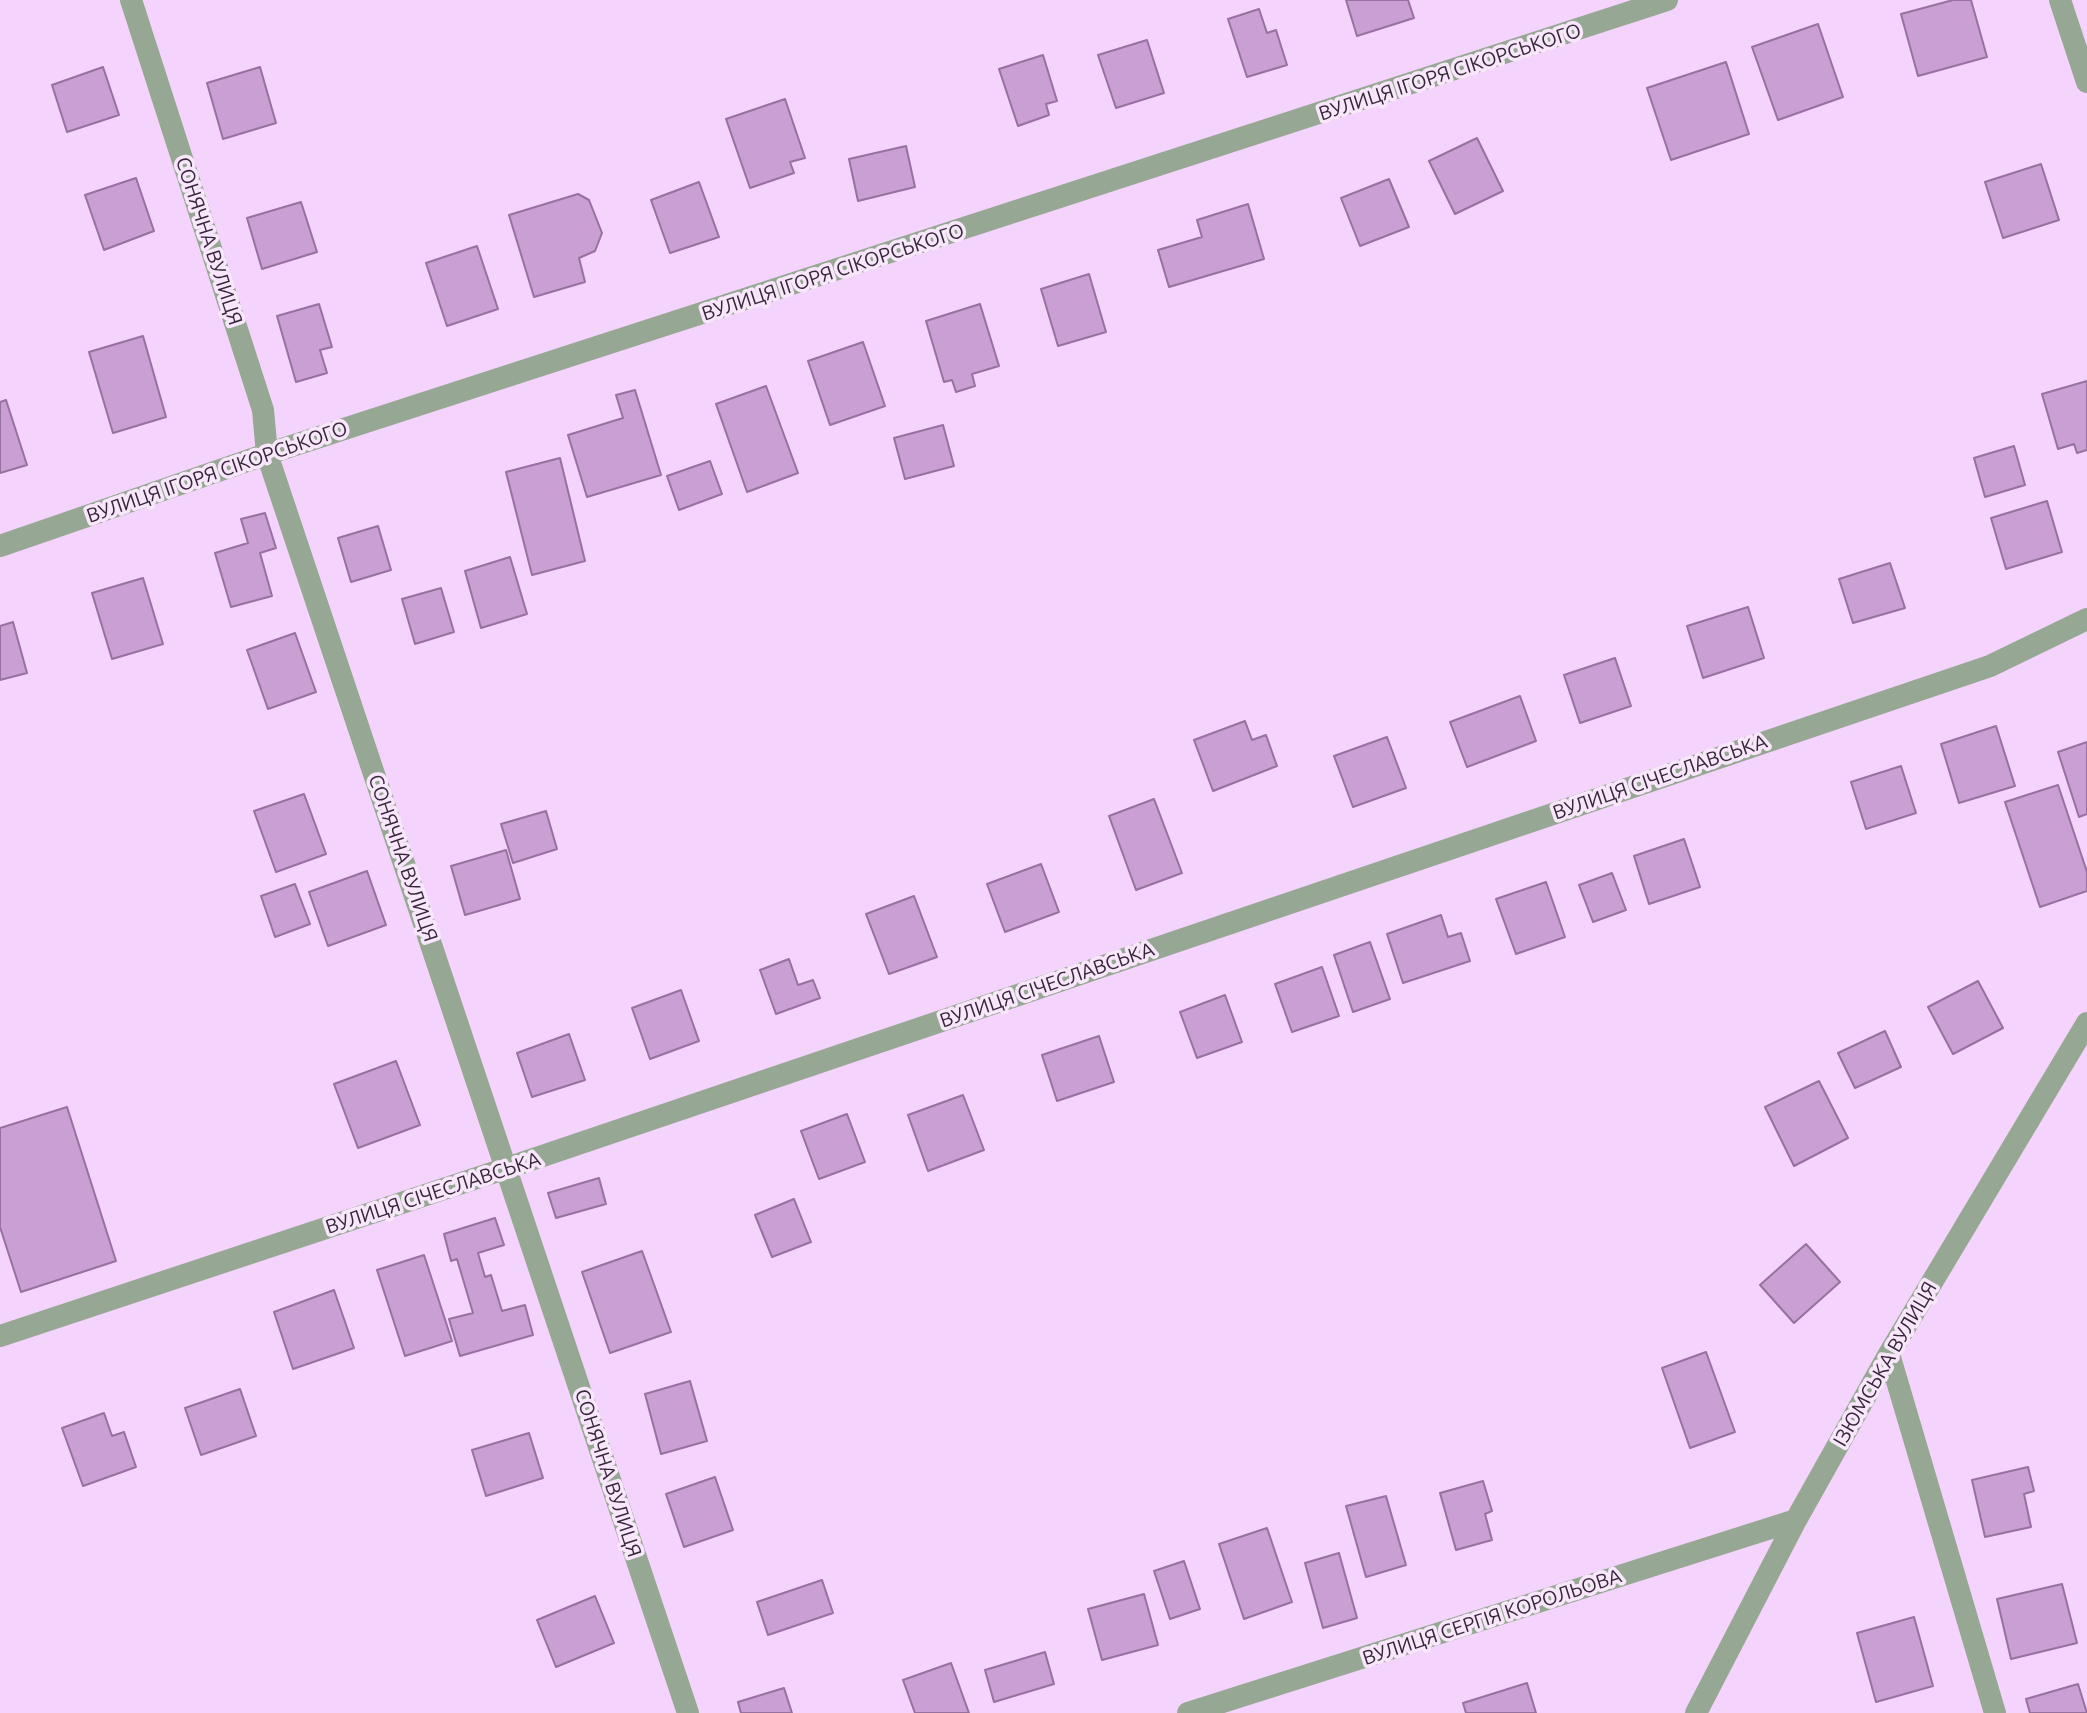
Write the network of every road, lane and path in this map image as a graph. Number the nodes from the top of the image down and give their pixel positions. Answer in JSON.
{"nodes":[{"id":1,"x":131,"y":0,"type":"edge"},
{"id":2,"x":1667,"y":0,"type":"edge"},
{"id":3,"x":2060,"y":0,"type":"edge"},
{"id":4,"x":2087,"y":82,"type":"edge"},
{"id":5,"x":267,"y":454,"type":"junction"},
{"id":6,"x":0,"y":546,"type":"edge"},
{"id":7,"x":2087,"y":619,"type":"edge"},
{"id":8,"x":2087,"y":1023,"type":"edge"},
{"id":9,"x":507,"y":1168,"type":"junction"},
{"id":10,"x":0,"y":1336,"type":"edge"},
{"id":11,"x":1889,"y":1354,"type":"junction"},
{"id":12,"x":1796,"y":1520,"type":"junction"},
{"id":13,"x":688,"y":1713,"type":"edge"},
{"id":14,"x":1188,"y":1713,"type":"edge"},
{"id":15,"x":1696,"y":1713,"type":"edge"},
{"id":16,"x":1995,"y":1713,"type":"edge"}],
"edges":[{"from":1,"to":5,"type":"street","name":"СОНЯЧНА ВУЛИЦЯ"},
{"from":2,"to":5,"type":"street","name":"ВУЛИЦЯ ІГОРЯ СІКОРСЬКОГО"},
{"from":3,"to":4,"type":"street"},
{"from":5,"to":6,"type":"street","name":"ВУЛИЦЯ ІГОРЯ СІКОРСЬКОГО"},
{"from":5,"to":9,"type":"street","name":"СОНЯЧНА ВУЛИЦЯ"},
{"from":7,"to":9,"type":"street","name":"ВУЛИЦЯ СІЧЕСЛАВСЬКА"},
{"from":8,"to":11,"type":"street","name":"ІЗЮМСЬКА ВУЛИЦЯ"},
{"from":9,"to":10,"type":"street","name":"ВУЛИЦЯ СІЧЕСЛАВСЬКА"},
{"from":9,"to":13,"type":"street","name":"СОНЯЧНА ВУЛИЦЯ"},
{"from":11,"to":12,"type":"street","name":"ІЗЮМСЬКА ВУЛИЦЯ"},
{"from":11,"to":16,"type":"street"},
{"from":12,"to":14,"type":"street","name":"ВУЛИЦЯ СЕРГІЯ КОРОЛЬОВА"},
{"from":12,"to":15,"type":"street","name":"ІЗЮМСЬКА ВУЛИЦЯ"}]}
